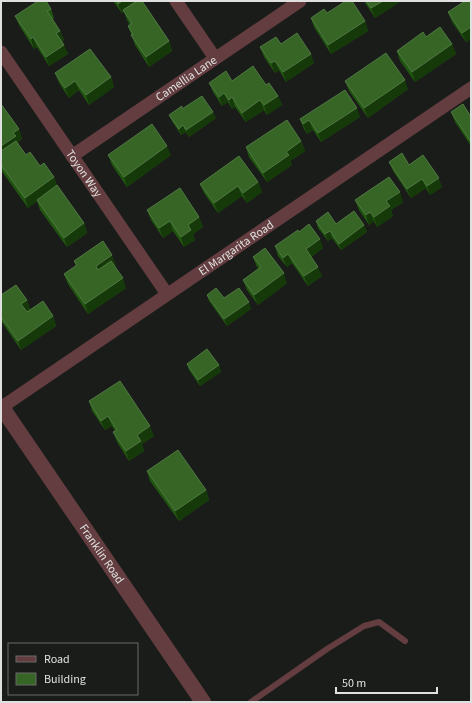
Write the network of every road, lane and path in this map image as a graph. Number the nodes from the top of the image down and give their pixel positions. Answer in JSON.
{"nodes":[{"id":1,"x":176,"y":1,"type":"edge"},
{"id":2,"x":300,"y":1,"type":"edge"},
{"id":3,"x":1,"y":52,"type":"edge"},
{"id":4,"x":215,"y":58,"type":"junction"},
{"id":5,"x":471,"y":88,"type":"edge"},
{"id":6,"x":72,"y":156,"type":"junction"},
{"id":7,"x":167,"y":294,"type":"junction"},
{"id":8,"x":1,"y":407,"type":"edge"},
{"id":9,"x":405,"y":641,"type":"dead end"},
{"id":10,"x":203,"y":702,"type":"edge"},
{"id":11,"x":250,"y":702,"type":"edge"}],
"edges":[{"from":1,"to":4,"type":"street"},
{"from":2,"to":4,"type":"street","name":"Camellia Lane"},
{"from":3,"to":6,"type":"street","name":"Toyon Way"},
{"from":4,"to":6,"type":"street","name":"Camellia Lane"},
{"from":5,"to":7,"type":"street","name":"El Margarita Road"},
{"from":6,"to":7,"type":"street","name":"Toyon Way"},
{"from":7,"to":8,"type":"street","name":"El Margarita Road"},
{"from":8,"to":10,"type":"street","name":"Franklin Road"},
{"from":9,"to":11,"type":"lane"}]}
